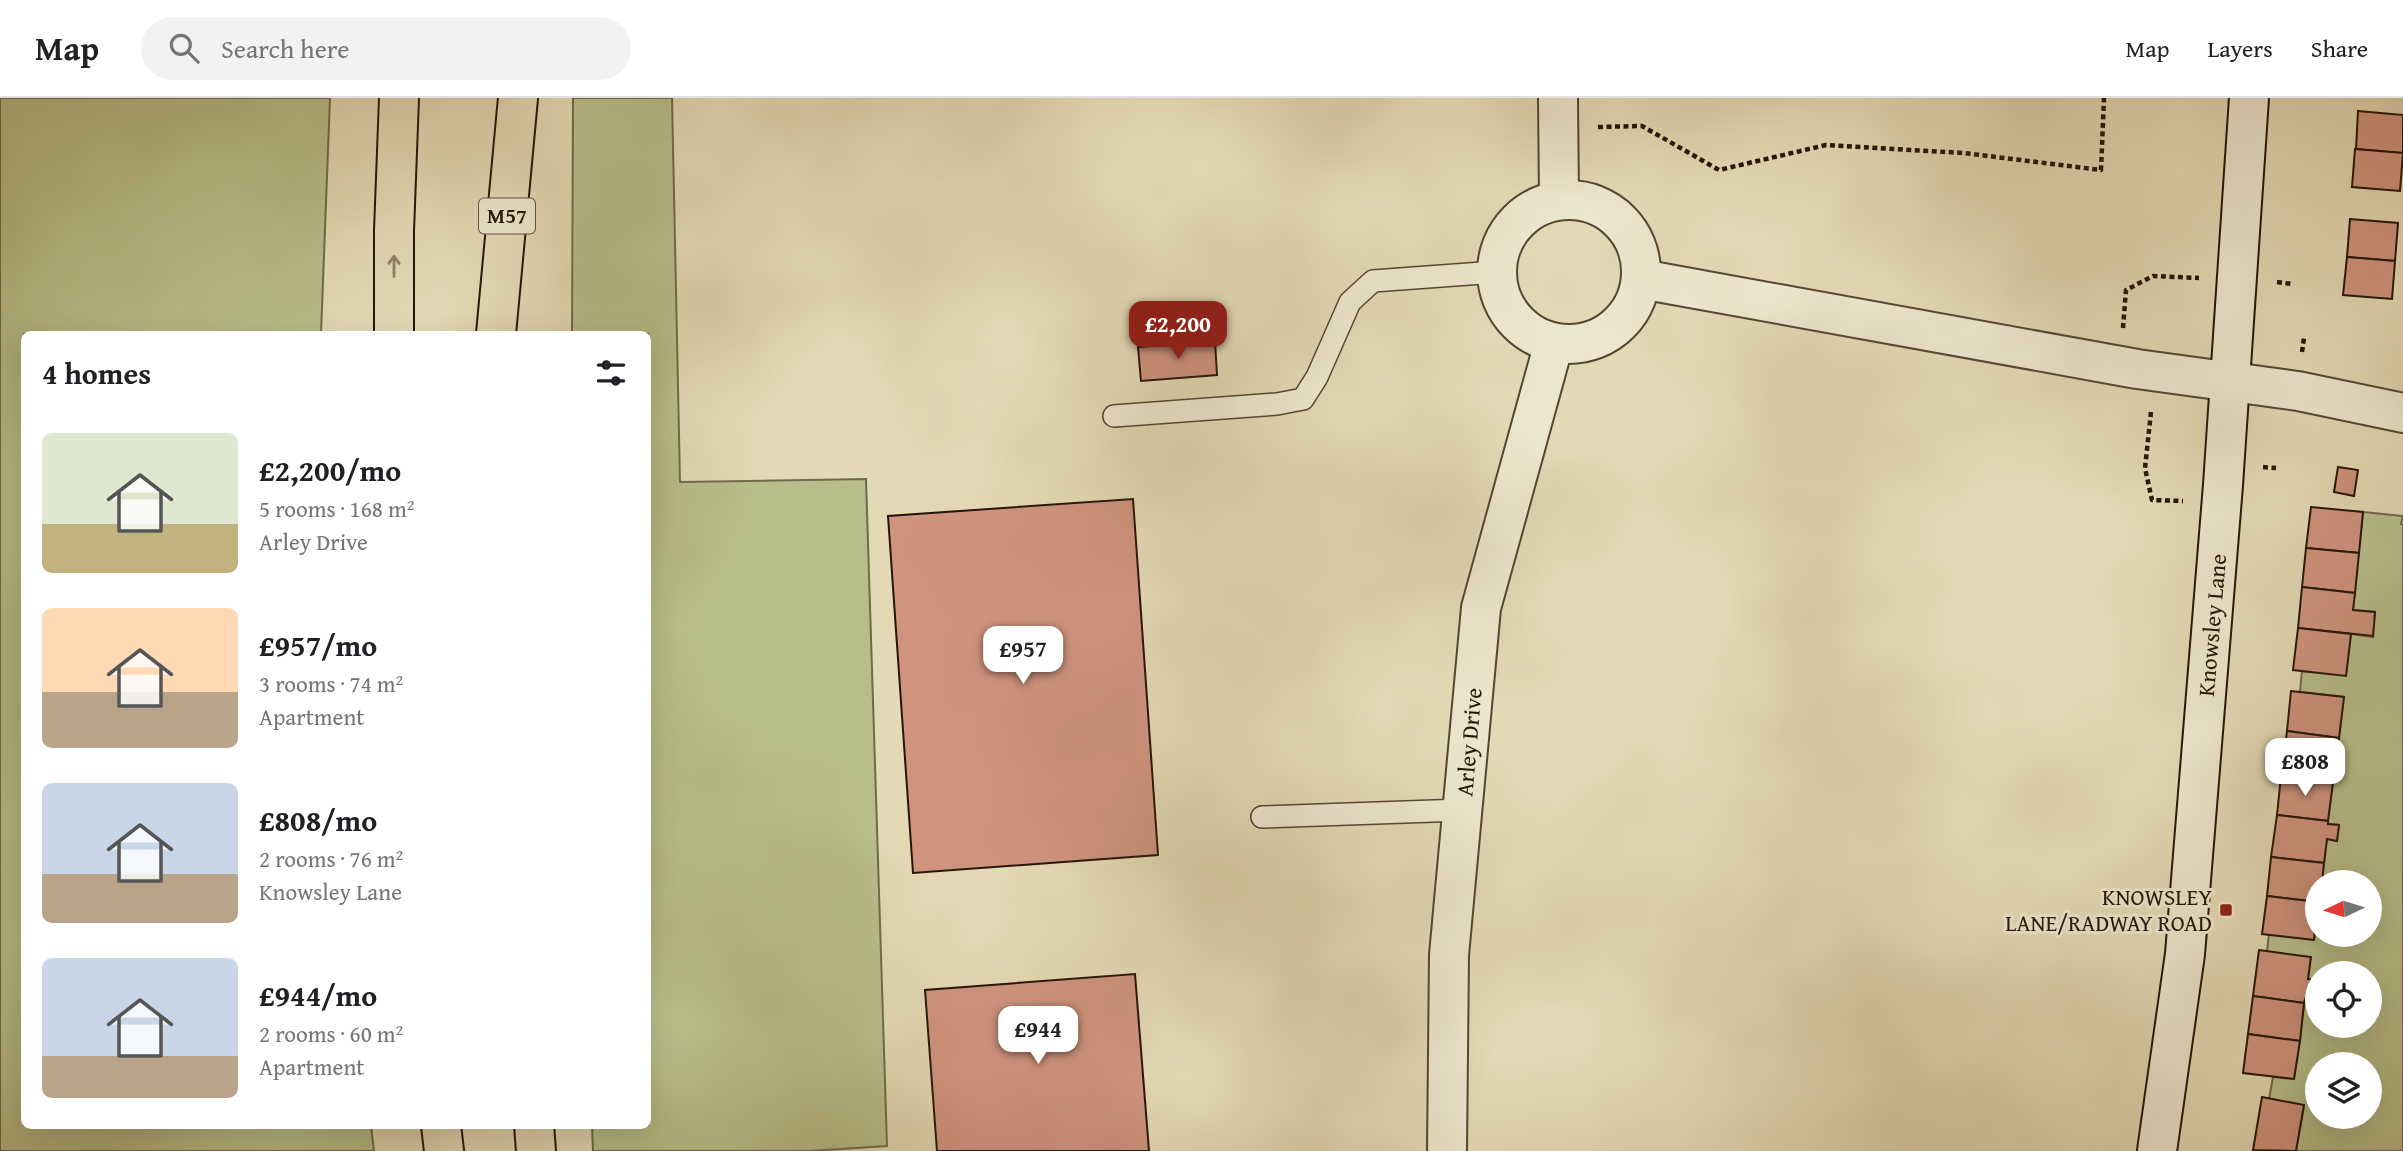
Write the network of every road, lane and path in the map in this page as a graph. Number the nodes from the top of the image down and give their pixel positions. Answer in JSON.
{"nodes":[{"id":1,"x":399,"y":98,"type":"edge"},
{"id":2,"x":491,"y":98,"type":"edge"},
{"id":3,"x":518,"y":98,"type":"edge"},
{"id":4,"x":2104,"y":98,"type":"edge"},
{"id":5,"x":2249,"y":98,"type":"edge"},
{"id":6,"x":1558,"y":113,"type":"edge"},
{"id":7,"x":1559,"y":200,"type":"junction"},
{"id":8,"x":1496,"y":272,"type":"junction"},
{"id":9,"x":1641,"y":279,"type":"junction"},
{"id":10,"x":394,"y":331,"type":"edge"},
{"id":11,"x":485,"y":331,"type":"edge"},
{"id":12,"x":496,"y":331,"type":"edge"},
{"id":13,"x":1554,"y":343,"type":"junction"},
{"id":14,"x":2231,"y":382,"type":"junction"},
{"id":15,"x":2403,"y":414,"type":"edge"},
{"id":16,"x":1114,"y":416,"type":"dead end"},
{"id":17,"x":1462,"y":810,"type":"junction"},
{"id":18,"x":1262,"y":817,"type":"dead end"},
{"id":19,"x":442,"y":1129,"type":"edge"},
{"id":20,"x":534,"y":1129,"type":"edge"},
{"id":21,"x":444,"y":1151,"type":"edge"},
{"id":22,"x":536,"y":1151,"type":"edge"},
{"id":23,"x":1447,"y":1151,"type":"edge"},
{"id":24,"x":2157,"y":1151,"type":"edge"}],
"edges":[{"from":10,"to":1,"type":"highway","one_way":true},
{"from":2,"to":11,"type":"highway","number":"M57"},
{"from":3,"to":12,"type":"highway","number":"M57"},
{"from":4,"to":6,"type":"path"},
{"from":5,"to":14,"type":"street","name":"Knowsley Lane"},
{"from":6,"to":7,"type":"street"},
{"from":7,"to":8,"type":"street"},
{"from":7,"to":9,"type":"street"},
{"from":8,"to":13,"type":"street"},
{"from":8,"to":16,"type":"lane"},
{"from":9,"to":13,"type":"street"},
{"from":9,"to":14,"type":"street"},
{"from":13,"to":17,"type":"street","name":"Arley Drive"},
{"from":14,"to":15,"type":"street"},
{"from":14,"to":24,"type":"street","name":"Knowsley Lane"},
{"from":17,"to":18,"type":"lane"},
{"from":17,"to":23,"type":"street","name":"Arley Drive"},
{"from":19,"to":21,"type":"highway"},
{"from":20,"to":22,"type":"highway"}]}
